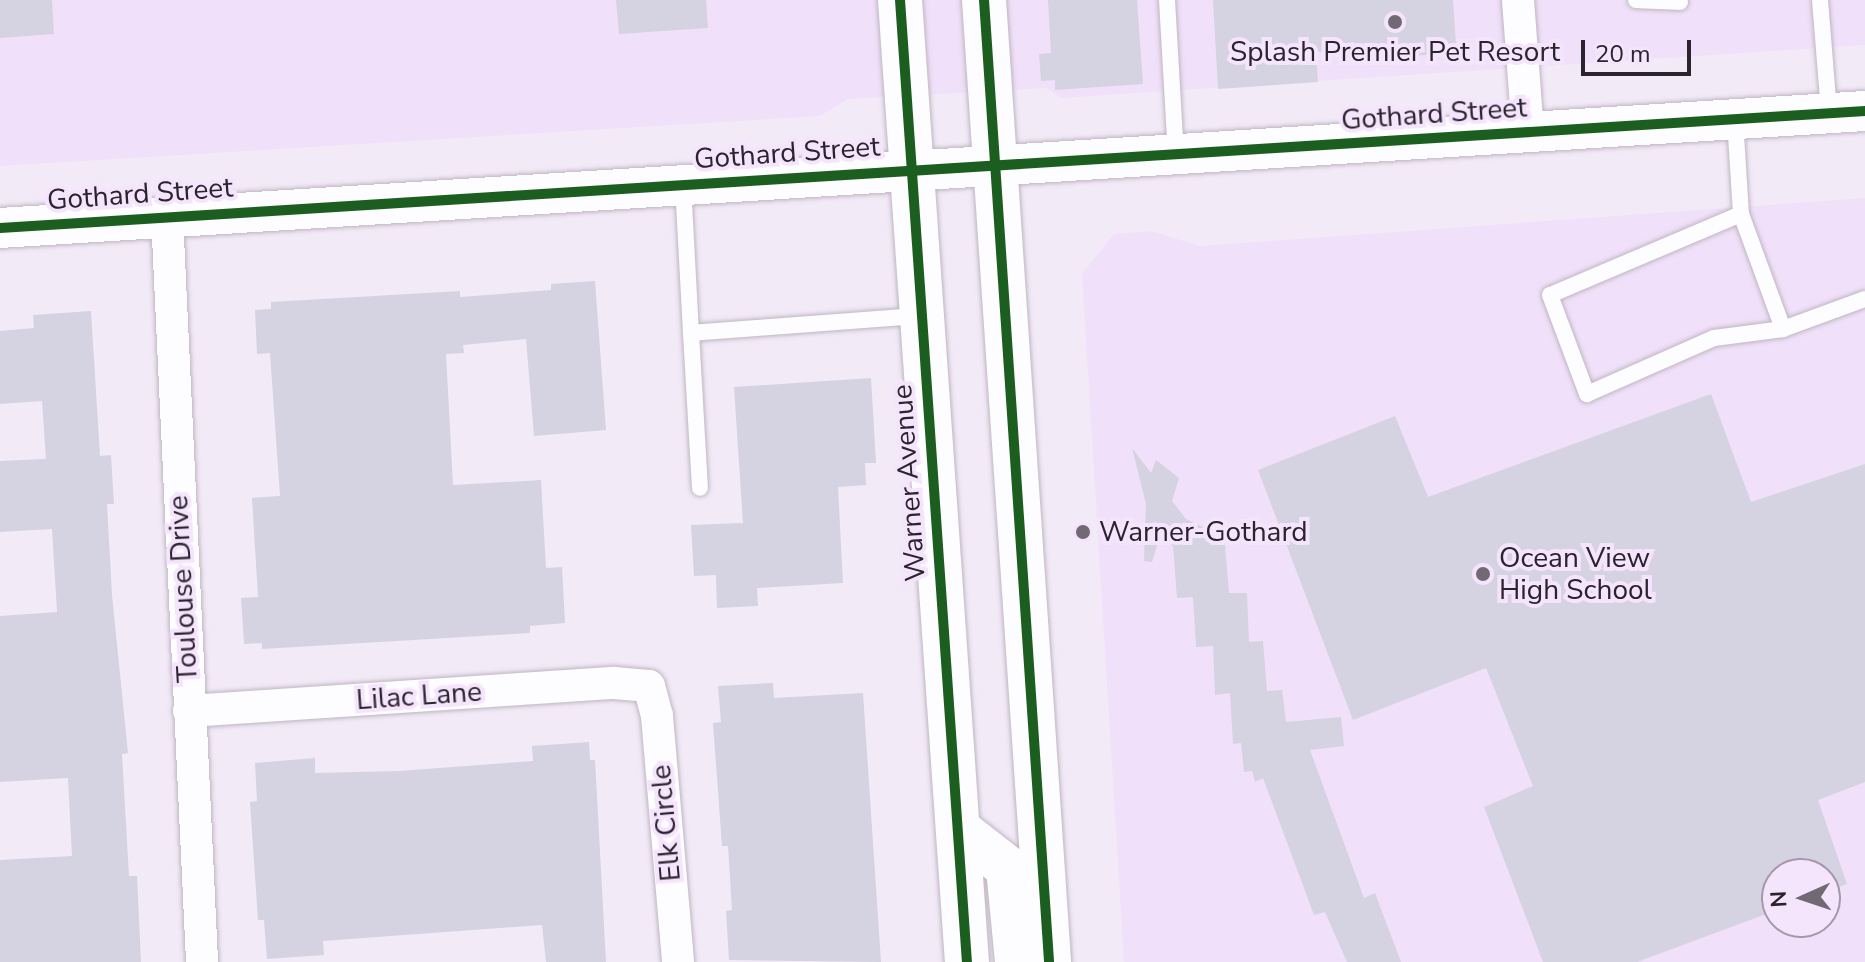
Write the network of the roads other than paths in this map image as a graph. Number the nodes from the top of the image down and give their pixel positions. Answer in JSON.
{"nodes":[{"id":1,"x":900,"y":0,"type":"edge"},
{"id":2,"x":984,"y":0,"type":"edge"},
{"id":3,"x":1167,"y":0,"type":"edge"},
{"id":4,"x":1518,"y":0,"type":"edge"},
{"id":5,"x":1636,"y":0,"type":"edge"},
{"id":6,"x":1820,"y":0,"type":"edge"},
{"id":7,"x":1680,"y":2,"type":"dead end"},
{"id":8,"x":1847,"y":112,"type":"edge"},
{"id":9,"x":1735,"y":119,"type":"junction"},
{"id":10,"x":1528,"y":132,"type":"junction"},
{"id":11,"x":1176,"y":154,"type":"junction"},
{"id":12,"x":994,"y":165,"type":"junction"},
{"id":13,"x":911,"y":169,"type":"junction"},
{"id":14,"x":683,"y":184,"type":"junction"},
{"id":15,"x":1741,"y":214,"type":"junction"},
{"id":16,"x":167,"y":216,"type":"junction"},
{"id":17,"x":0,"y":228,"type":"edge"},
{"id":18,"x":1865,"y":299,"type":"edge"},
{"id":19,"x":921,"y":316,"type":"junction"},
{"id":20,"x":1783,"y":329,"type":"junction"},
{"id":21,"x":691,"y":333,"type":"junction"},
{"id":22,"x":700,"y":488,"type":"dead end"},
{"id":23,"x":649,"y":686,"type":"joint"},
{"id":24,"x":189,"y":711,"type":"junction"},
{"id":25,"x":958,"y":829,"type":"junction"},
{"id":26,"x":202,"y":962,"type":"edge"},
{"id":27,"x":678,"y":962,"type":"edge"},
{"id":28,"x":967,"y":962,"type":"edge"},
{"id":29,"x":1017,"y":962,"type":"edge"},
{"id":30,"x":1049,"y":962,"type":"edge"}],
"edges":[{"from":1,"to":13,"type":"main road","name":"Warner Avenue"},
{"from":2,"to":12,"type":"main road"},
{"from":3,"to":11,"type":"lane"},
{"from":4,"to":10,"type":"street"},
{"from":5,"to":7,"type":"lane"},
{"from":6,"to":8,"type":"lane"},
{"from":8,"to":9,"type":"street","name":"Gothard Street"},
{"from":9,"to":10,"type":"street","name":"Gothard Street"},
{"from":9,"to":15,"type":"lane"},
{"from":10,"to":11,"type":"street","name":"Gothard Street"},
{"from":11,"to":12,"type":"street","name":"Gothard Street"},
{"from":12,"to":13,"type":"street","name":"Gothard Street"},
{"from":12,"to":30,"type":"main road"},
{"from":13,"to":14,"type":"street","name":"Gothard Street"},
{"from":13,"to":19,"type":"main road","name":"Warner Avenue"},
{"from":14,"to":16,"type":"street","name":"Gothard Street"},
{"from":14,"to":21,"type":"lane"},
{"from":15,"to":20,"type":"lane"},
{"from":15,"to":20,"type":"lane"},
{"from":16,"to":17,"type":"street","name":"Gothard Street"},
{"from":16,"to":24,"type":"street","name":"Toulouse Drive"},
{"from":18,"to":20,"type":"lane"},
{"from":19,"to":21,"type":"lane"},
{"from":19,"to":25,"type":"main road","name":"Warner Avenue"},
{"from":21,"to":22,"type":"lane"},
{"from":23,"to":24,"type":"street","name":"Lilac Lane"},
{"from":23,"to":27,"type":"street","name":"Elk Circle"},
{"from":24,"to":26,"type":"street","name":"Toulouse Drive"},
{"from":25,"to":28,"type":"main road","name":"Warner Avenue"},
{"from":25,"to":29,"type":"main road"}]}
